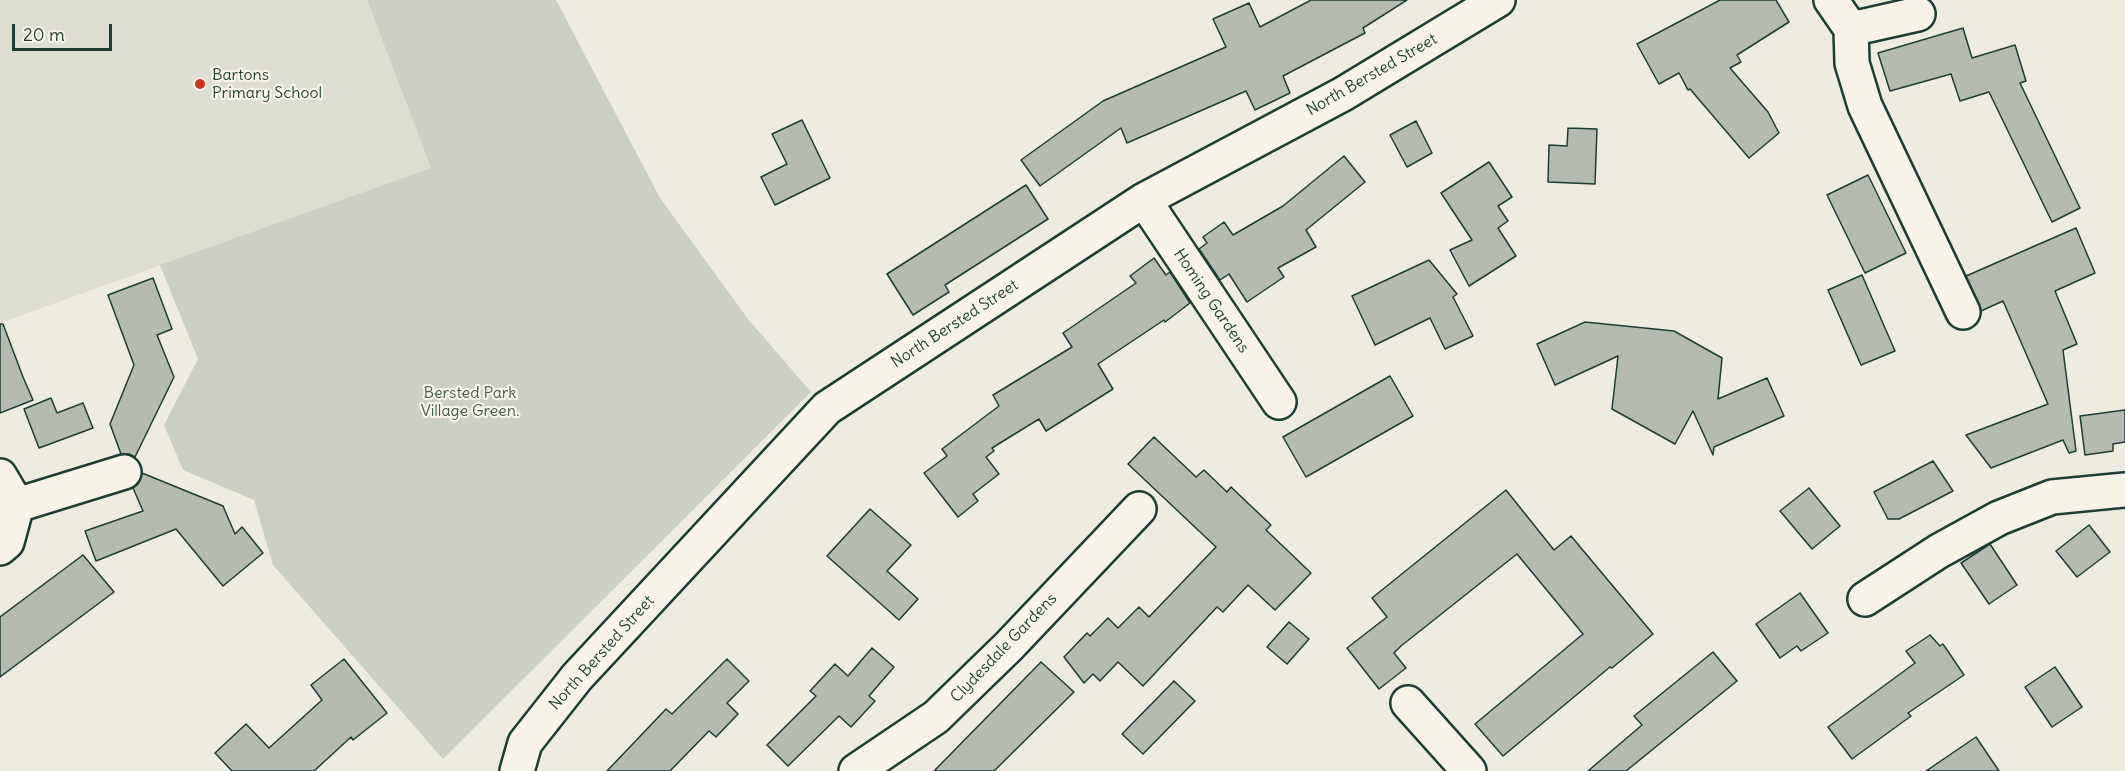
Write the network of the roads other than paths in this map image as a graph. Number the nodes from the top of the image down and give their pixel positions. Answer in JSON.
{"nodes":[{"id":1,"x":1498,"y":0,"type":"edge"},
{"id":2,"x":1831,"y":0,"type":"edge"},
{"id":3,"x":1918,"y":14,"type":"dead end"},
{"id":4,"x":1851,"y":29,"type":"junction"},
{"id":5,"x":1144,"y":200,"type":"junction"},
{"id":6,"x":1963,"y":312,"type":"dead end"},
{"id":7,"x":1279,"y":402,"type":"dead end"},
{"id":8,"x":124,"y":472,"type":"dead end"},
{"id":9,"x":0,"y":476,"type":"edge"},
{"id":10,"x":2125,"y":490,"type":"edge"},
{"id":11,"x":17,"y":505,"type":"junction"},
{"id":12,"x":1139,"y":509,"type":"dead end"},
{"id":13,"x":0,"y":548,"type":"edge"},
{"id":14,"x":1865,"y":599,"type":"dead end"},
{"id":15,"x":1408,"y":704,"type":"dead end"},
{"id":16,"x":517,"y":771,"type":"edge"},
{"id":17,"x":856,"y":771,"type":"edge"},
{"id":18,"x":1469,"y":771,"type":"edge"}],
"edges":[{"from":1,"to":5,"type":"street","name":"North Bersted Street"},
{"from":2,"to":4,"type":"street"},
{"from":3,"to":4,"type":"street"},
{"from":4,"to":6,"type":"street"},
{"from":5,"to":7,"type":"street","name":"Homing Gardens"},
{"from":5,"to":16,"type":"street","name":"North Bersted Street"},
{"from":8,"to":11,"type":"street"},
{"from":9,"to":11,"type":"street"},
{"from":10,"to":14,"type":"street"},
{"from":11,"to":13,"type":"street"},
{"from":12,"to":17,"type":"street","name":"Clydesdale Gardens"},
{"from":15,"to":18,"type":"street"}]}
